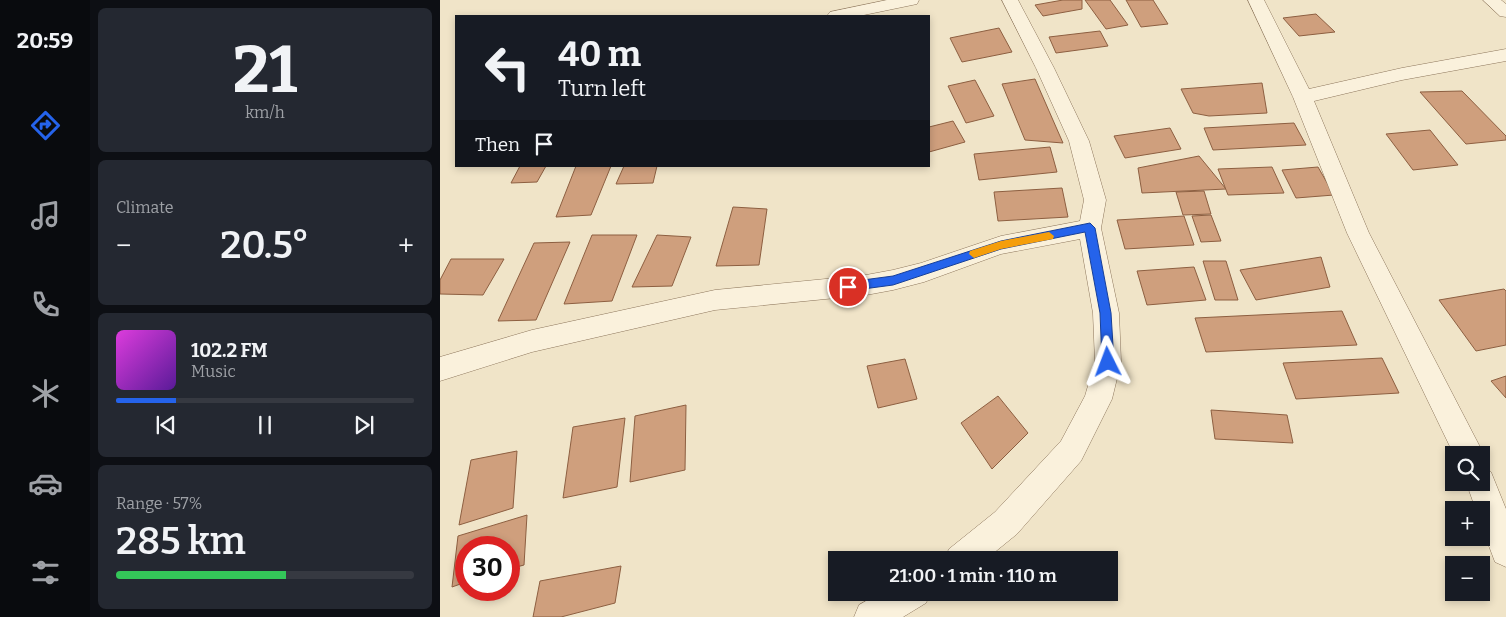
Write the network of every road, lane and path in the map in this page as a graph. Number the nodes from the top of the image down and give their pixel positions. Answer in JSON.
{"nodes":[{"id":1,"x":911,"y":0,"type":"edge"},
{"id":2,"x":1010,"y":0,"type":"edge"},
{"id":3,"x":1256,"y":0,"type":"edge"},
{"id":4,"x":1491,"y":0,"type":"edge"},
{"id":5,"x":1506,"y":12,"type":"edge"},
{"id":6,"x":841,"y":15,"type":"edge"},
{"id":7,"x":1506,"y":54,"type":"edge"},
{"id":8,"x":1303,"y":98,"type":"junction"},
{"id":9,"x":1090,"y":228,"type":"junction"},
{"id":10,"x":440,"y":369,"type":"edge"},
{"id":11,"x":1465,"y":446,"type":"edge"},
{"id":12,"x":1484,"y":491,"type":"edge"},
{"id":13,"x":971,"y":551,"type":"edge"},
{"id":14,"x":1506,"y":551,"type":"edge"},
{"id":15,"x":899,"y":601,"type":"edge"},
{"id":16,"x":871,"y":617,"type":"edge"}],
"edges":[{"from":1,"to":6,"type":"street"},
{"from":2,"to":9,"type":"street"},
{"from":3,"to":8,"type":"street"},
{"from":4,"to":5,"type":"street"},
{"from":7,"to":8,"type":"street"},
{"from":8,"to":11,"type":"street"},
{"from":9,"to":10,"type":"street"},
{"from":9,"to":13,"type":"street"},
{"from":12,"to":14,"type":"street"},
{"from":15,"to":16,"type":"street"}]}
